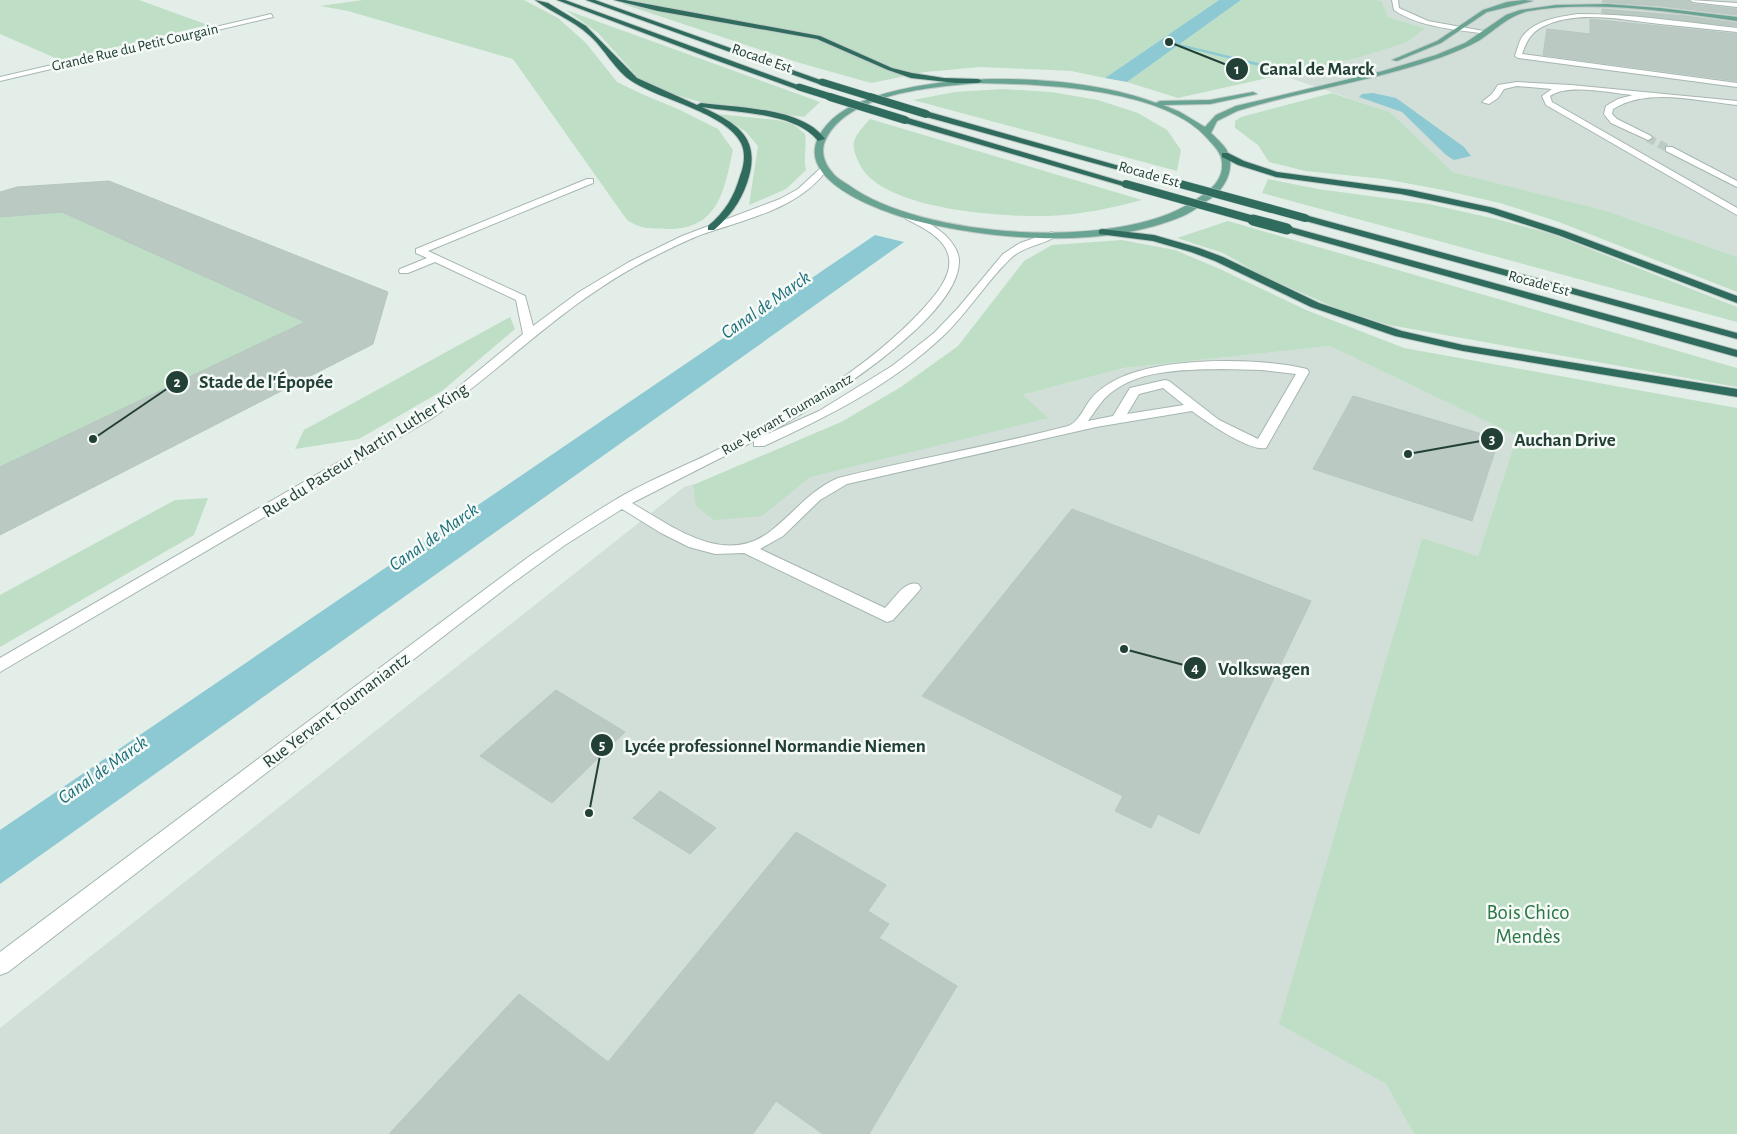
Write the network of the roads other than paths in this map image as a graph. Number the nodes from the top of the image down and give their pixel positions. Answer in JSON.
{"nodes":[{"id":1,"x":538,"y":0,"type":"edge"},
{"id":2,"x":560,"y":0,"type":"edge"},
{"id":3,"x":589,"y":0,"type":"edge"},
{"id":4,"x":617,"y":0,"type":"edge"},
{"id":5,"x":1395,"y":0,"type":"edge"},
{"id":6,"x":1536,"y":0,"type":"edge"},
{"id":7,"x":1621,"y":0,"type":"edge"},
{"id":8,"x":1693,"y":0,"type":"edge"},
{"id":9,"x":1737,"y":5,"type":"edge"},
{"id":10,"x":1737,"y":14,"type":"edge"},
{"id":11,"x":271,"y":16,"type":"dead end"},
{"id":12,"x":1737,"y":19,"type":"edge"},
{"id":13,"x":1461,"y":28,"type":"junction"},
{"id":14,"x":1737,"y":30,"type":"edge"},
{"id":15,"x":1486,"y":32,"type":"junction"},
{"id":16,"x":1386,"y":63,"type":"dead end"},
{"id":17,"x":0,"y":79,"type":"edge"},
{"id":18,"x":978,"y":82,"type":"junction"},
{"id":19,"x":1737,"y":85,"type":"edge"},
{"id":20,"x":1571,"y":88,"type":"junction"},
{"id":21,"x":1264,"y":92,"type":"dead end"},
{"id":22,"x":1651,"y":95,"type":"junction"},
{"id":23,"x":670,"y":97,"type":"junction"},
{"id":24,"x":1142,"y":101,"type":"junction"},
{"id":25,"x":1486,"y":102,"type":"dead end"},
{"id":26,"x":1737,"y":103,"type":"edge"},
{"id":27,"x":1207,"y":133,"type":"junction"},
{"id":28,"x":821,"y":138,"type":"junction"},
{"id":29,"x":1648,"y":138,"type":"tunnel mouth"},
{"id":30,"x":1669,"y":149,"type":"tunnel mouth"},
{"id":31,"x":1224,"y":155,"type":"junction"},
{"id":32,"x":824,"y":168,"type":"junction"},
{"id":33,"x":590,"y":181,"type":"dead end"},
{"id":34,"x":1737,"y":184,"type":"edge"},
{"id":35,"x":1737,"y":212,"type":"edge"},
{"id":36,"x":909,"y":217,"type":"junction"},
{"id":37,"x":710,"y":228,"type":"junction"},
{"id":38,"x":1102,"y":232,"type":"junction"},
{"id":39,"x":1052,"y":235,"type":"junction"},
{"id":40,"x":435,"y":258,"type":"junction"},
{"id":41,"x":404,"y":271,"type":"dead end"},
{"id":42,"x":1737,"y":300,"type":"edge"},
{"id":43,"x":529,"y":335,"type":"junction"},
{"id":44,"x":1737,"y":336,"type":"edge"},
{"id":45,"x":1737,"y":354,"type":"edge"},
{"id":46,"x":1737,"y":393,"type":"edge"},
{"id":47,"x":1188,"y":403,"type":"junction"},
{"id":48,"x":1117,"y":420,"type":"junction"},
{"id":49,"x":1076,"y":428,"type":"junction"},
{"id":50,"x":683,"y":471,"type":"junction"},
{"id":51,"x":621,"y":502,"type":"junction"},
{"id":52,"x":746,"y":548,"type":"junction"},
{"id":53,"x":913,"y":588,"type":"dead end"},
{"id":54,"x":0,"y":666,"type":"edge"},
{"id":55,"x":0,"y":965,"type":"edge"}],
"edges":[{"from":1,"to":23,"type":"highway"},
{"from":2,"to":45,"type":"highway","name":"Rocade Est","bridge":true},
{"from":3,"to":44,"type":"highway","name":"Rocade Est","bridge":true},
{"from":4,"to":18,"type":"highway"},
{"from":5,"to":13,"type":"street"},
{"from":6,"to":13,"type":"main road"},
{"from":7,"to":10,"type":"main road"},
{"from":8,"to":9,"type":"street"},
{"from":11,"to":17,"type":"street","name":"Grande Rue du Petit Courgain"},
{"from":12,"to":15,"type":"main road"},
{"from":13,"to":15,"type":"street"},
{"from":13,"to":16,"type":"main road"},
{"from":14,"to":19,"type":"street"},
{"from":15,"to":27,"type":"main road"},
{"from":18,"to":24,"type":"main road"},
{"from":18,"to":28,"type":"main road"},
{"from":20,"to":22,"type":"street"},
{"from":20,"to":25,"type":"street"},
{"from":20,"to":35,"type":"street"},
{"from":21,"to":24,"type":"main road"},
{"from":22,"to":26,"type":"street"},
{"from":22,"to":29,"type":"street"},
{"from":23,"to":28,"type":"highway"},
{"from":23,"to":37,"type":"highway"},
{"from":24,"to":27,"type":"main road"},
{"from":27,"to":31,"type":"main road"},
{"from":28,"to":32,"type":"main road"},
{"from":30,"to":34,"type":"street"},
{"from":31,"to":38,"type":"main road"},
{"from":31,"to":42,"type":"highway"},
{"from":32,"to":36,"type":"main road"},
{"from":32,"to":37,"type":"street","name":"Rue du Pasteur Martin Luther King"},
{"from":33,"to":40,"type":"street"},
{"from":36,"to":39,"type":"main road"},
{"from":36,"to":50,"type":"street","name":"Rue Yervant Toumaniantz"},
{"from":37,"to":43,"type":"street","name":"Rue du Pasteur Martin Luther King"},
{"from":38,"to":39,"type":"main road"},
{"from":38,"to":46,"type":"highway"},
{"from":39,"to":50,"type":"street","name":"Rue Yervant Toumaniantz"},
{"from":40,"to":41,"type":"street"},
{"from":40,"to":43,"type":"street"},
{"from":43,"to":54,"type":"street","name":"Rue du Pasteur Martin Luther King"},
{"from":47,"to":48,"type":"street"},
{"from":47,"to":48,"type":"street"},
{"from":47,"to":49,"type":"street"},
{"from":48,"to":49,"type":"street"},
{"from":49,"to":52,"type":"street"},
{"from":50,"to":51,"type":"street","name":"Rue Yervant Toumaniantz"},
{"from":51,"to":52,"type":"street"},
{"from":51,"to":55,"type":"street","name":"Rue Yervant Toumaniantz"},
{"from":52,"to":53,"type":"street"}]}
